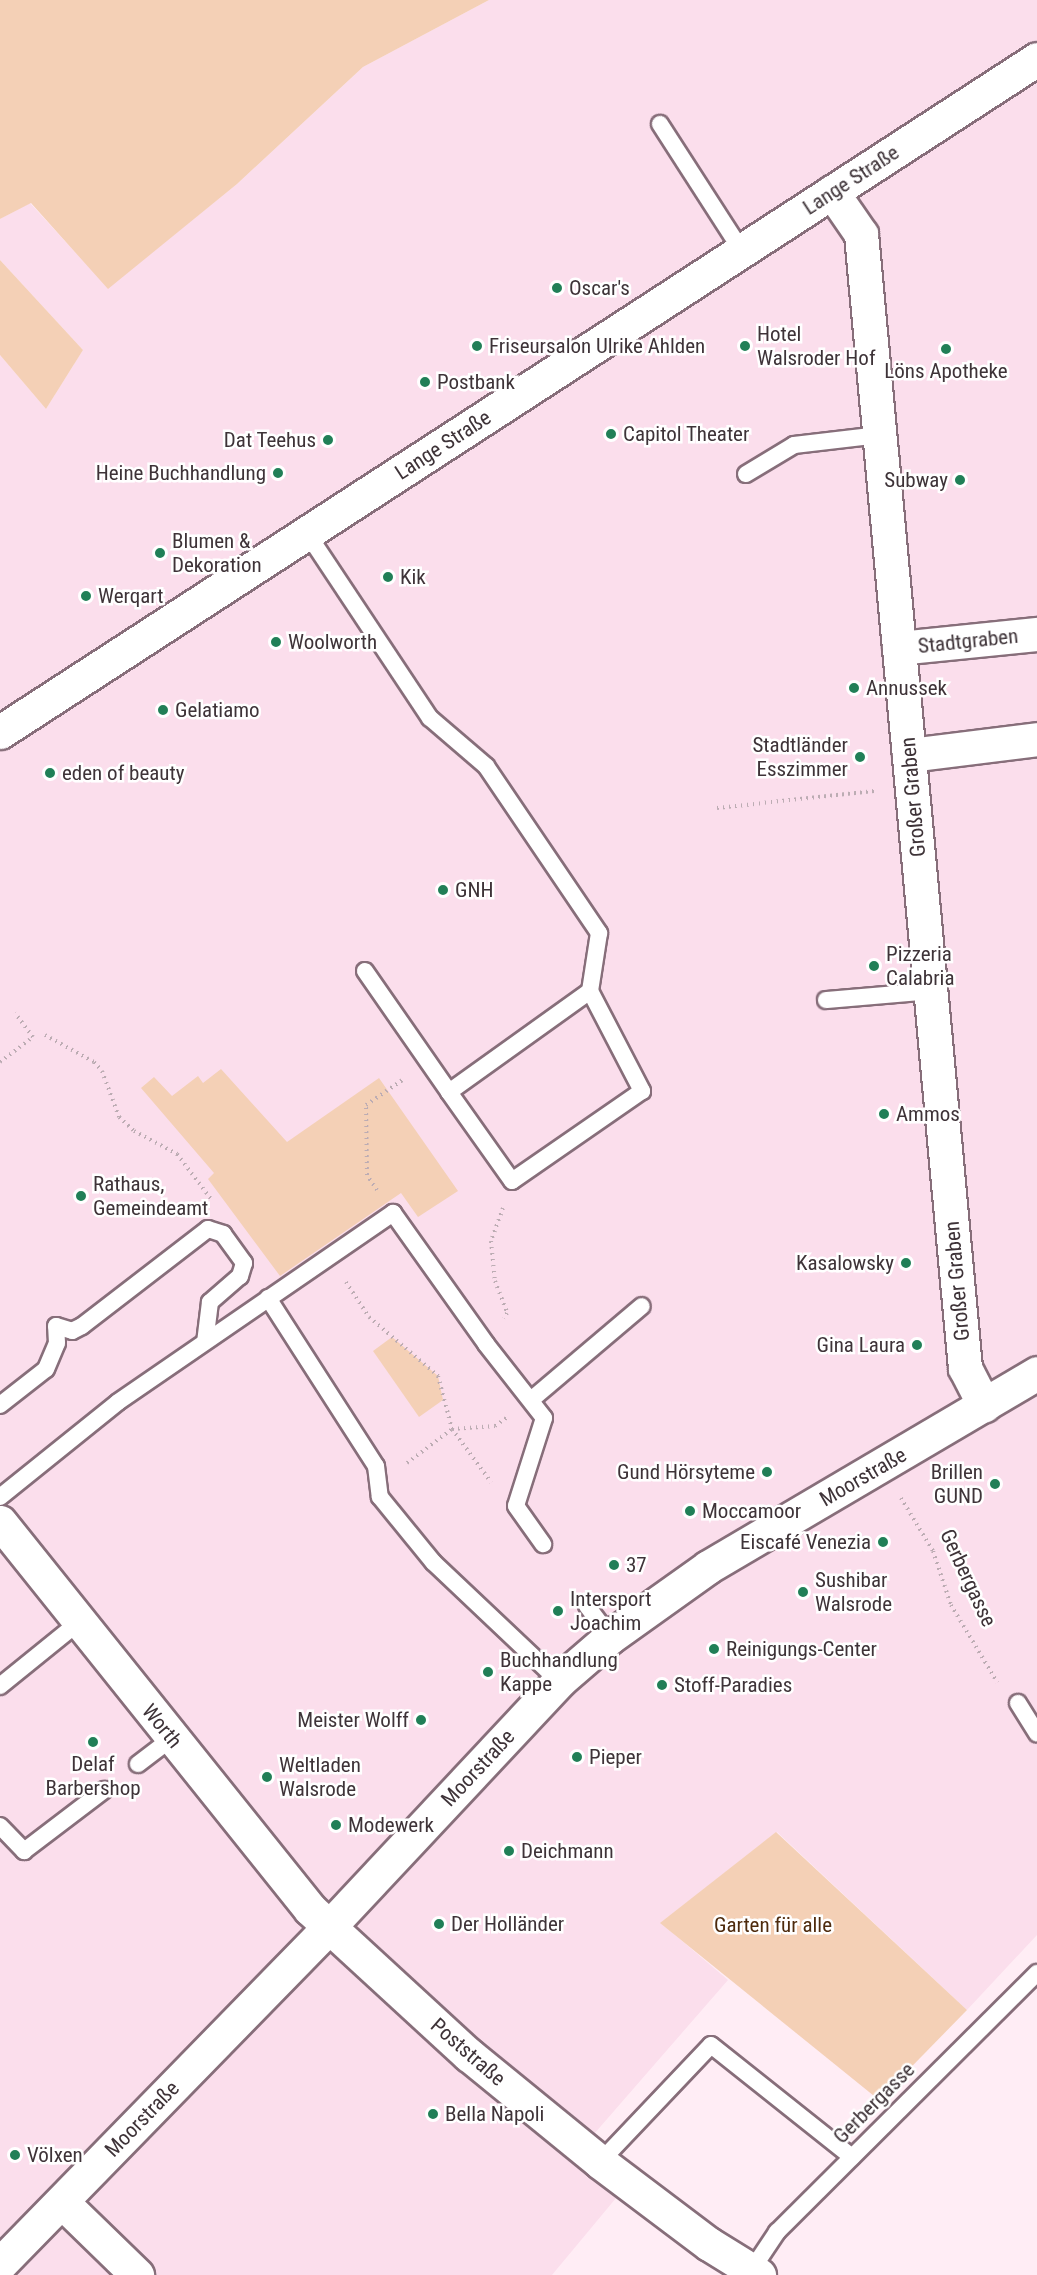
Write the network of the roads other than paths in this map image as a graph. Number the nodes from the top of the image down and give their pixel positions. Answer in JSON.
{"nodes":[{"id":1,"x":1037,"y":59,"type":"edge"},
{"id":2,"x":660,"y":124,"type":"dead end"},
{"id":3,"x":832,"y":192,"type":"junction"},
{"id":4,"x":742,"y":251,"type":"junction"},
{"id":5,"x":879,"y":435,"type":"junction"},
{"id":6,"x":746,"y":474,"type":"dead end"},
{"id":7,"x":307,"y":533,"type":"junction"},
{"id":8,"x":1037,"y":634,"type":"edge"},
{"id":9,"x":899,"y":648,"type":"junction"},
{"id":10,"x":0,"y":732,"type":"edge"},
{"id":11,"x":1037,"y":739,"type":"edge"},
{"id":12,"x":909,"y":755,"type":"junction"},
{"id":13,"x":365,"y":971,"type":"dead end"},
{"id":14,"x":590,"y":991,"type":"junction"},
{"id":15,"x":930,"y":991,"type":"junction"},
{"id":16,"x":826,"y":1000,"type":"dead end"},
{"id":17,"x":448,"y":1092,"type":"junction"},
{"id":18,"x":268,"y":1298,"type":"junction"},
{"id":19,"x":642,"y":1306,"type":"dead end"},
{"id":20,"x":205,"y":1341,"type":"junction"},
{"id":21,"x":1037,"y":1373,"type":"edge"},
{"id":22,"x":531,"y":1400,"type":"junction"},
{"id":23,"x":0,"y":1405,"type":"edge"},
{"id":24,"x":984,"y":1405,"type":"junction"},
{"id":25,"x":0,"y":1497,"type":"edge"},
{"id":26,"x":0,"y":1522,"type":"edge"},
{"id":27,"x":543,"y":1544,"type":"dead end"},
{"id":28,"x":587,"y":1606,"type":"dead end"},
{"id":29,"x":79,"y":1622,"type":"junction"},
{"id":30,"x":610,"y":1637,"type":"junction"},
{"id":31,"x":559,"y":1681,"type":"junction"},
{"id":32,"x":0,"y":1686,"type":"edge"},
{"id":33,"x":1018,"y":1703,"type":"road end"},
{"id":34,"x":1037,"y":1734,"type":"edge"},
{"id":35,"x":172,"y":1738,"type":"junction"},
{"id":36,"x":138,"y":1764,"type":"dead end"},
{"id":37,"x":104,"y":1790,"type":"dead end"},
{"id":38,"x":0,"y":1826,"type":"edge"},
{"id":39,"x":328,"y":1927,"type":"junction"},
{"id":40,"x":1037,"y":1973,"type":"edge"},
{"id":41,"x":852,"y":2157,"type":"junction"},
{"id":42,"x":600,"y":2162,"type":"junction"},
{"id":43,"x":62,"y":2202,"type":"junction"},
{"id":44,"x":0,"y":2264,"type":"edge"},
{"id":45,"x":755,"y":2273,"type":"edge"},
{"id":46,"x":137,"y":2275,"type":"edge"}],
"edges":[{"from":1,"to":3,"type":"street","name":"Lange Straße"},
{"from":2,"to":4,"type":"lane"},
{"from":3,"to":4,"type":"street","name":"Lange Straße"},
{"from":3,"to":5,"type":"street","name":"Großer Graben"},
{"from":4,"to":7,"type":"street","name":"Lange Straße"},
{"from":5,"to":6,"type":"lane"},
{"from":5,"to":9,"type":"street","name":"Großer Graben"},
{"from":7,"to":10,"type":"street","name":"Lange Straße"},
{"from":7,"to":14,"type":"lane"},
{"from":8,"to":9,"type":"street","name":"Stadtgraben"},
{"from":9,"to":12,"type":"street","name":"Großer Graben"},
{"from":11,"to":12,"type":"street"},
{"from":12,"to":15,"type":"street","name":"Großer Graben"},
{"from":13,"to":17,"type":"lane"},
{"from":14,"to":17,"type":"lane"},
{"from":14,"to":17,"type":"lane"},
{"from":15,"to":16,"type":"lane"},
{"from":15,"to":24,"type":"street","name":"Großer Graben"},
{"from":18,"to":20,"type":"lane"},
{"from":18,"to":22,"type":"lane"},
{"from":18,"to":31,"type":"lane"},
{"from":19,"to":22,"type":"lane"},
{"from":20,"to":23,"type":"lane"},
{"from":20,"to":25,"type":"lane"},
{"from":21,"to":24,"type":"street","name":"Moorstraße"},
{"from":22,"to":27,"type":"lane"},
{"from":24,"to":30,"type":"street","name":"Moorstraße"},
{"from":26,"to":29,"type":"street","name":"Worth"},
{"from":28,"to":30,"type":"lane"},
{"from":29,"to":32,"type":"lane"},
{"from":29,"to":35,"type":"street","name":"Worth"},
{"from":30,"to":31,"type":"street","name":"Moorstraße"},
{"from":31,"to":39,"type":"street","name":"Moorstraße"},
{"from":33,"to":34,"type":"lane"},
{"from":35,"to":36,"type":"lane"},
{"from":35,"to":39,"type":"street","name":"Worth"},
{"from":37,"to":38,"type":"lane"},
{"from":39,"to":42,"type":"street","name":"Poststraße"},
{"from":39,"to":43,"type":"street","name":"Moorstraße"},
{"from":40,"to":41,"type":"lane","name":"Gerbergasse"},
{"from":41,"to":42,"type":"lane"},
{"from":41,"to":45,"type":"lane","name":"Gerbergasse"},
{"from":42,"to":45,"type":"street","name":"Poststraße"},
{"from":43,"to":44,"type":"street","name":"Moorstraße"},
{"from":43,"to":46,"type":"street"}]}
